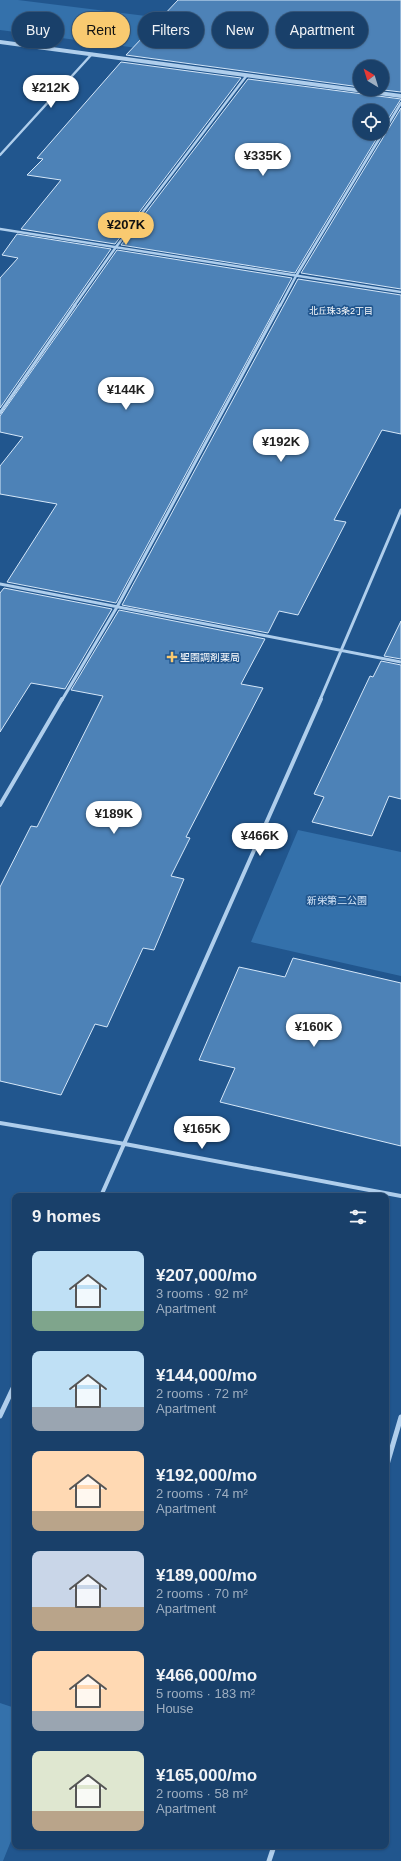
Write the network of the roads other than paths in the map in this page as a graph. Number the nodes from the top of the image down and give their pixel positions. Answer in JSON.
{"nodes":[{"id":1,"x":0,"y":42,"type":"edge"},
{"id":2,"x":92,"y":54,"type":"junction"},
{"id":3,"x":247,"y":75,"type":"junction"},
{"id":4,"x":401,"y":96,"type":"edge"},
{"id":5,"x":401,"y":102,"type":"edge"},
{"id":6,"x":0,"y":154,"type":"edge"},
{"id":7,"x":0,"y":229,"type":"edge"},
{"id":8,"x":116,"y":247,"type":"junction"},
{"id":9,"x":296,"y":276,"type":"junction"},
{"id":10,"x":401,"y":292,"type":"edge"},
{"id":11,"x":0,"y":413,"type":"edge"},
{"id":12,"x":401,"y":510,"type":"edge"},
{"id":13,"x":0,"y":584,"type":"edge"},
{"id":14,"x":117,"y":607,"type":"junction"},
{"id":15,"x":341,"y":651,"type":"junction"},
{"id":16,"x":401,"y":662,"type":"edge"},
{"id":17,"x":0,"y":805,"type":"edge"},
{"id":18,"x":0,"y":1123,"type":"edge"},
{"id":19,"x":125,"y":1144,"type":"junction"},
{"id":20,"x":102,"y":1193,"type":"edge"},
{"id":21,"x":385,"y":1193,"type":"edge"},
{"id":22,"x":389,"y":1194,"type":"edge"},
{"id":23,"x":401,"y":1196,"type":"edge"},
{"id":24,"x":12,"y":1390,"type":"edge"},
{"id":25,"x":0,"y":1416,"type":"edge"},
{"id":26,"x":401,"y":1418,"type":"edge"},
{"id":27,"x":389,"y":1458,"type":"edge"},
{"id":28,"x":273,"y":1849,"type":"edge"},
{"id":29,"x":269,"y":1861,"type":"edge"}],
"edges":[{"from":1,"to":2,"type":"street"},
{"from":2,"to":3,"type":"street"},
{"from":2,"to":6,"type":"street"},
{"from":3,"to":4,"type":"street"},
{"from":3,"to":8,"type":"street"},
{"from":5,"to":9,"type":"street"},
{"from":7,"to":8,"type":"street"},
{"from":8,"to":9,"type":"street"},
{"from":8,"to":11,"type":"street"},
{"from":9,"to":10,"type":"street"},
{"from":9,"to":14,"type":"street"},
{"from":12,"to":15,"type":"street"},
{"from":13,"to":14,"type":"street"},
{"from":14,"to":15,"type":"street"},
{"from":14,"to":17,"type":"street"},
{"from":15,"to":16,"type":"street"},
{"from":15,"to":19,"type":"street"},
{"from":18,"to":19,"type":"street"},
{"from":19,"to":20,"type":"street"},
{"from":19,"to":21,"type":"street"},
{"from":22,"to":23,"type":"street"},
{"from":24,"to":25,"type":"street"},
{"from":26,"to":27,"type":"street"},
{"from":28,"to":29,"type":"street"}]}
